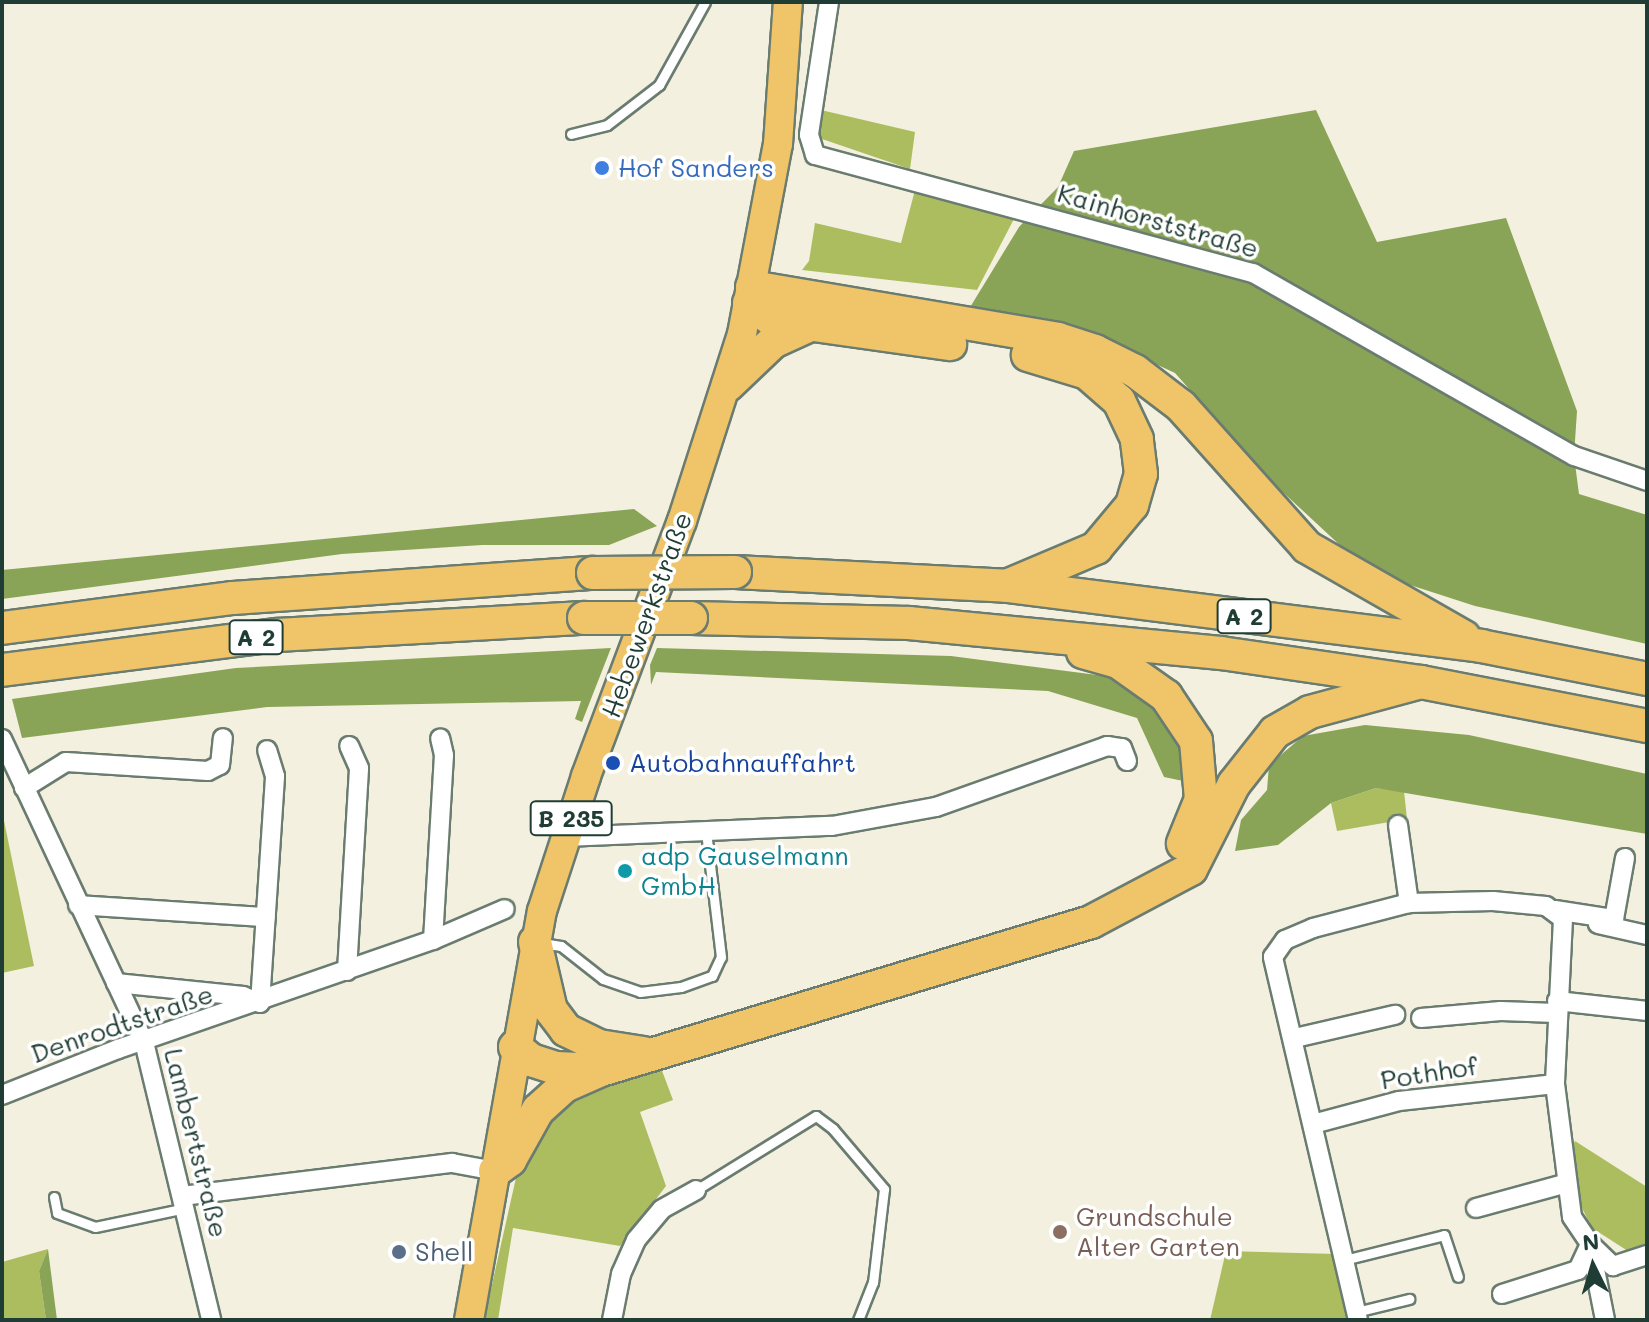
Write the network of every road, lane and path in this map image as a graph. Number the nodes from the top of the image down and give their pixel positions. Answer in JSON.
{"nodes":[{"id":1,"x":705,"y":2,"type":"edge"},
{"id":2,"x":788,"y":2,"type":"edge"},
{"id":3,"x":829,"y":2,"type":"edge"},
{"id":4,"x":571,"y":134,"type":"dead end"},
{"id":5,"x":751,"y":295,"type":"junction"},
{"id":6,"x":810,"y":325,"type":"junction"},
{"id":7,"x":728,"y":385,"type":"junction"},
{"id":8,"x":1647,"y":481,"type":"edge"},
{"id":9,"x":1007,"y":586,"type":"junction"},
{"id":10,"x":12,"y":626,"type":"edge"},
{"id":11,"x":1010,"y":631,"type":"junction"},
{"id":12,"x":1481,"y":646,"type":"junction"},
{"id":13,"x":9,"y":669,"type":"edge"},
{"id":14,"x":1647,"y":679,"type":"edge"},
{"id":15,"x":1421,"y":682,"type":"junction"},
{"id":16,"x":1647,"y":726,"type":"edge"},
{"id":17,"x":223,"y":738,"type":"dead end"},
{"id":18,"x":440,"y":738,"type":"dead end"},
{"id":19,"x":2,"y":739,"type":"edge"},
{"id":20,"x":349,"y":746,"type":"dead end"},
{"id":21,"x":267,"y":750,"type":"dead end"},
{"id":22,"x":1127,"y":761,"type":"dead end"},
{"id":23,"x":24,"y":788,"type":"junction"},
{"id":24,"x":1398,"y":825,"type":"dead end"},
{"id":25,"x":706,"y":832,"type":"junction"},
{"id":26,"x":565,"y":837,"type":"junction"},
{"id":27,"x":1625,"y":858,"type":"dead end"},
{"id":28,"x":1158,"y":887,"type":"junction"},
{"id":29,"x":1409,"y":903,"type":"junction"},
{"id":30,"x":78,"y":905,"type":"junction"},
{"id":31,"x":505,"y":909,"type":"dead end"},
{"id":32,"x":1559,"y":915,"type":"junction"},
{"id":33,"x":266,"y":917,"type":"junction"},
{"id":34,"x":1647,"y":935,"type":"edge"},
{"id":35,"x":433,"y":940,"type":"junction"},
{"id":36,"x":535,"y":942,"type":"junction"},
{"id":37,"x":347,"y":971,"type":"junction"},
{"id":38,"x":116,"y":983,"type":"junction"},
{"id":39,"x":260,"y":1003,"type":"junction"},
{"id":40,"x":1557,"y":1007,"type":"junction"},
{"id":41,"x":1647,"y":1011,"type":"edge"},
{"id":42,"x":1395,"y":1015,"type":"dead end"},
{"id":43,"x":1421,"y":1018,"type":"dead end"},
{"id":44,"x":1295,"y":1038,"type":"junction"},
{"id":45,"x":144,"y":1042,"type":"junction"},
{"id":46,"x":515,"y":1047,"type":"junction"},
{"id":47,"x":624,"y":1058,"type":"junction"},
{"id":48,"x":1555,"y":1084,"type":"junction"},
{"id":49,"x":2,"y":1095,"type":"edge"},
{"id":50,"x":1313,"y":1124,"type":"junction"},
{"id":51,"x":495,"y":1171,"type":"junction"},
{"id":52,"x":1564,"y":1184,"type":"junction"},
{"id":53,"x":696,"y":1190,"type":"joint"},
{"id":54,"x":54,"y":1197,"type":"dead end"},
{"id":55,"x":184,"y":1202,"type":"junction"},
{"id":56,"x":1476,"y":1208,"type":"dead end"},
{"id":57,"x":1590,"y":1244,"type":"junction"},
{"id":58,"x":1647,"y":1255,"type":"edge"},
{"id":59,"x":1344,"y":1260,"type":"junction"},
{"id":60,"x":1458,"y":1277,"type":"dead end"},
{"id":61,"x":1502,"y":1294,"type":"dead end"},
{"id":62,"x":1409,"y":1299,"type":"dead end"},
{"id":63,"x":1357,"y":1316,"type":"edge"},
{"id":64,"x":211,"y":1320,"type":"edge"},
{"id":65,"x":469,"y":1320,"type":"edge"},
{"id":66,"x":612,"y":1320,"type":"edge"},
{"id":67,"x":858,"y":1320,"type":"edge"},
{"id":68,"x":1605,"y":1320,"type":"edge"}],
"edges":[{"from":1,"to":4,"type":"lane"},
{"from":2,"to":5,"type":"main road","name":"Hebewerkstraße","number":"B 235"},
{"from":3,"to":8,"type":"street","name":"Kainhorststraße"},
{"from":5,"to":6,"type":"highway"},
{"from":5,"to":7,"type":"main road","name":"Hebewerkstraße","number":"B 235"},
{"from":5,"to":12,"type":"highway"},
{"from":6,"to":7,"type":"highway"},
{"from":6,"to":9,"type":"highway"},
{"from":7,"to":26,"type":"main road","name":"Hebewerkstraße","number":"B 235"},
{"from":9,"to":10,"type":"highway","number":"A 2","bridge":true},
{"from":9,"to":12,"type":"highway","number":"A 2"},
{"from":11,"to":13,"type":"highway","number":"A 2","bridge":true},
{"from":11,"to":15,"type":"highway","number":"A 2"},
{"from":11,"to":28,"type":"highway"},
{"from":12,"to":14,"type":"highway","number":"A 2"},
{"from":15,"to":16,"type":"highway","number":"A 2"},
{"from":15,"to":28,"type":"highway"},
{"from":17,"to":23,"type":"street"},
{"from":18,"to":35,"type":"street"},
{"from":19,"to":23,"type":"street","name":"Lambertstraße"},
{"from":20,"to":37,"type":"street"},
{"from":21,"to":33,"type":"street"},
{"from":22,"to":25,"type":"street"},
{"from":23,"to":30,"type":"street","name":"Lambertstraße"},
{"from":24,"to":29,"type":"street"},
{"from":25,"to":26,"type":"street"},
{"from":25,"to":36,"type":"lane"},
{"from":26,"to":36,"type":"main road","name":"Hebewerkstraße","number":"B 235"},
{"from":27,"to":32,"type":"street"},
{"from":28,"to":47,"type":"highway"},
{"from":29,"to":32,"type":"street"},
{"from":29,"to":44,"type":"street"},
{"from":30,"to":33,"type":"street"},
{"from":30,"to":38,"type":"street","name":"Lambertstraße"},
{"from":31,"to":35,"type":"street","name":"Denrodtstraße"},
{"from":32,"to":34,"type":"street"},
{"from":32,"to":40,"type":"street"},
{"from":33,"to":39,"type":"street"},
{"from":35,"to":37,"type":"street","name":"Denrodtstraße"},
{"from":36,"to":46,"type":"main road","name":"Hebewerkstraße","number":"B 235"},
{"from":36,"to":47,"type":"highway"},
{"from":37,"to":39,"type":"street","name":"Denrodtstraße"},
{"from":38,"to":39,"type":"street"},
{"from":38,"to":45,"type":"street","name":"Lambertstraße"},
{"from":39,"to":45,"type":"street","name":"Denrodtstraße"},
{"from":40,"to":41,"type":"street","name":"Pothhof"},
{"from":40,"to":43,"type":"street","name":"Pothhof"},
{"from":40,"to":48,"type":"street"},
{"from":42,"to":44,"type":"street"},
{"from":44,"to":50,"type":"street"},
{"from":45,"to":49,"type":"street","name":"Denrodtstraße"},
{"from":45,"to":55,"type":"street","name":"Lambertstraße"},
{"from":46,"to":47,"type":"highway"},
{"from":46,"to":51,"type":"main road","name":"Hebewerkstraße","number":"B 235"},
{"from":47,"to":51,"type":"highway"},
{"from":48,"to":50,"type":"street","name":"Pothhof"},
{"from":48,"to":52,"type":"street"},
{"from":50,"to":59,"type":"street"},
{"from":51,"to":55,"type":"street"},
{"from":51,"to":65,"type":"main road","name":"Hebewerkstraße","number":"B 235"},
{"from":52,"to":56,"type":"street"},
{"from":52,"to":57,"type":"street"},
{"from":53,"to":66,"type":"street"},
{"from":53,"to":67,"type":"lane"},
{"from":54,"to":55,"type":"lane"},
{"from":55,"to":64,"type":"street","name":"Lambertstraße"},
{"from":57,"to":58,"type":"street"},
{"from":57,"to":61,"type":"street"},
{"from":57,"to":68,"type":"street"},
{"from":59,"to":60,"type":"lane"},
{"from":59,"to":63,"type":"street"},
{"from":62,"to":63,"type":"lane"}]}
